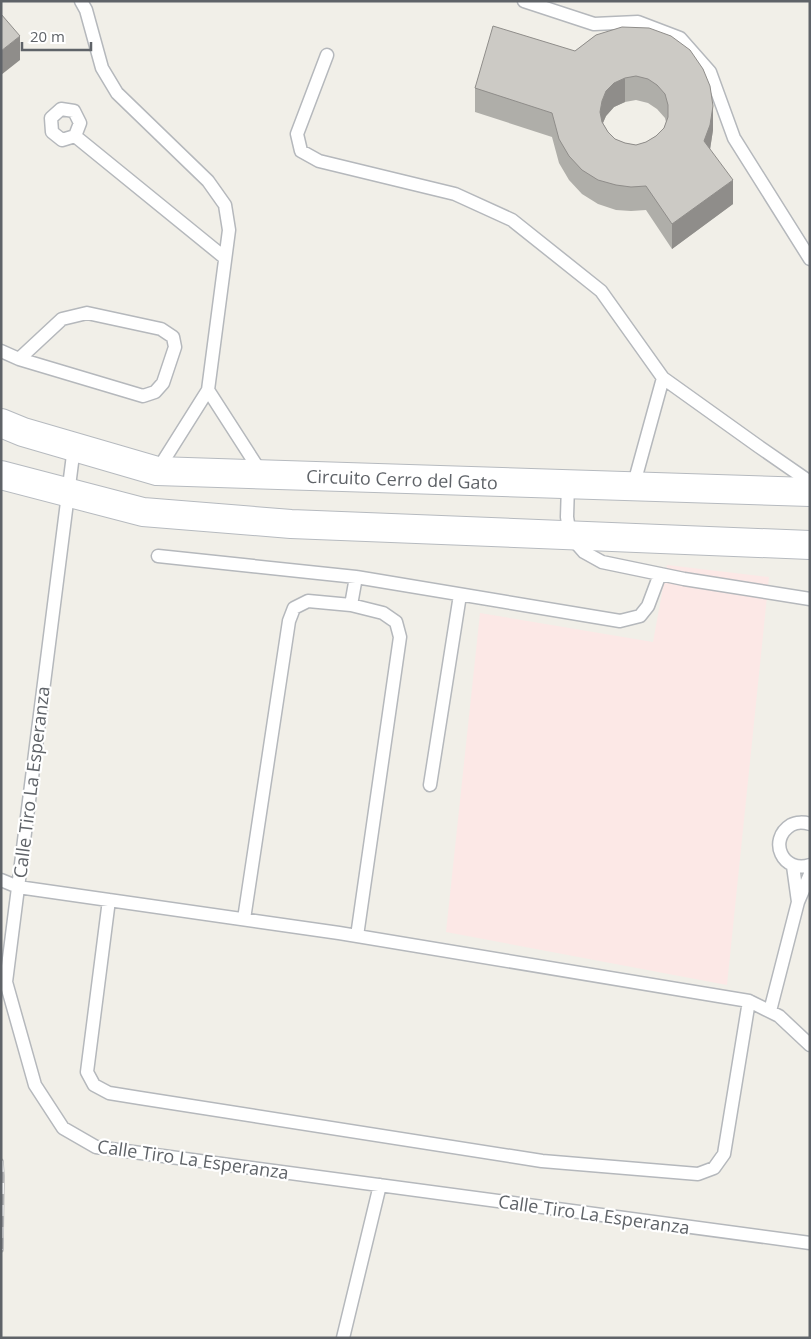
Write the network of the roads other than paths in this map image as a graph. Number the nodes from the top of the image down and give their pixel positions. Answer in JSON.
{"nodes":[{"id":1,"x":81,"y":1,"type":"edge"},
{"id":2,"x":524,"y":1,"type":"edge"},
{"id":3,"x":327,"y":55,"type":"dead end"},
{"id":4,"x":75,"y":136,"type":"dead end"},
{"id":5,"x":225,"y":258,"type":"junction"},
{"id":6,"x":810,"y":259,"type":"edge"},
{"id":7,"x":1,"y":351,"type":"edge"},
{"id":8,"x":19,"y":359,"type":"junction"},
{"id":9,"x":662,"y":378,"type":"junction"},
{"id":10,"x":208,"y":390,"type":"junction"},
{"id":11,"x":1,"y":423,"type":"edge"},
{"id":12,"x":74,"y":447,"type":"junction"},
{"id":13,"x":157,"y":471,"type":"junction"},
{"id":14,"x":1,"y":475,"type":"edge"},
{"id":15,"x":262,"y":475,"type":"junction"},
{"id":16,"x":810,"y":482,"type":"edge"},
{"id":17,"x":568,"y":485,"type":"junction"},
{"id":18,"x":633,"y":487,"type":"junction"},
{"id":19,"x":68,"y":492,"type":"junction"},
{"id":20,"x":810,"y":492,"type":"edge"},
{"id":21,"x":570,"y":536,"type":"junction"},
{"id":22,"x":810,"y":545,"type":"edge"},
{"id":23,"x":158,"y":556,"type":"dead end"},
{"id":24,"x":660,"y":574,"type":"junction"},
{"id":25,"x":356,"y":577,"type":"junction"},
{"id":26,"x":460,"y":595,"type":"junction"},
{"id":27,"x":810,"y":599,"type":"edge"},
{"id":28,"x":351,"y":605,"type":"junction"},
{"id":29,"x":430,"y":785,"type":"dead end"},
{"id":30,"x":810,"y":824,"type":"edge"},
{"id":31,"x":810,"y":865,"type":"edge"},
{"id":32,"x":793,"y":866,"type":"junction"},
{"id":33,"x":810,"y":874,"type":"edge"},
{"id":34,"x":1,"y":880,"type":"edge"},
{"id":35,"x":18,"y":887,"type":"junction"},
{"id":36,"x":110,"y":900,"type":"junction"},
{"id":37,"x":798,"y":902,"type":"junction"},
{"id":38,"x":244,"y":919,"type":"junction"},
{"id":39,"x":357,"y":936,"type":"junction"},
{"id":40,"x":749,"y":1001,"type":"junction"},
{"id":41,"x":770,"y":1011,"type":"junction"},
{"id":42,"x":810,"y":1045,"type":"edge"},
{"id":43,"x":380,"y":1185,"type":"junction"},
{"id":44,"x":810,"y":1243,"type":"edge"},
{"id":45,"x":343,"y":1338,"type":"edge"}],
"edges":[{"from":1,"to":5,"type":"lane"},
{"from":2,"to":6,"type":"lane"},
{"from":3,"to":9,"type":"lane"},
{"from":4,"to":5,"type":"lane"},
{"from":5,"to":10,"type":"lane"},
{"from":7,"to":8,"type":"lane"},
{"from":8,"to":8,"type":"lane"},
{"from":9,"to":16,"type":"lane"},
{"from":9,"to":18,"type":"lane"},
{"from":10,"to":13,"type":"lane"},
{"from":10,"to":15,"type":"lane"},
{"from":11,"to":12,"type":"street","name":"Circuito Cerro del Gato"},
{"from":12,"to":13,"type":"street","name":"Circuito Cerro del Gato"},
{"from":12,"to":19,"type":"lane","name":"Calle Tiro La Esperanza"},
{"from":13,"to":15,"type":"street","name":"Circuito Cerro del Gato"},
{"from":14,"to":19,"type":"street"},
{"from":15,"to":17,"type":"street","name":"Circuito Cerro del Gato"},
{"from":17,"to":18,"type":"street","name":"Circuito Cerro del Gato"},
{"from":17,"to":21,"type":"lane"},
{"from":18,"to":20,"type":"street","name":"Circuito Cerro del Gato"},
{"from":19,"to":21,"type":"street"},
{"from":19,"to":35,"type":"lane","name":"Calle Tiro La Esperanza"},
{"from":21,"to":22,"type":"street"},
{"from":21,"to":24,"type":"lane"},
{"from":23,"to":25,"type":"lane"},
{"from":24,"to":26,"type":"lane"},
{"from":24,"to":27,"type":"lane"},
{"from":25,"to":26,"type":"lane"},
{"from":25,"to":28,"type":"lane"},
{"from":26,"to":29,"type":"lane"},
{"from":28,"to":38,"type":"lane"},
{"from":28,"to":39,"type":"lane"},
{"from":30,"to":32,"type":"lane"},
{"from":31,"to":32,"type":"lane"},
{"from":32,"to":37,"type":"lane"},
{"from":33,"to":37,"type":"lane"},
{"from":34,"to":35,"type":"lane"},
{"from":35,"to":36,"type":"lane"},
{"from":35,"to":43,"type":"lane","name":"Calle Tiro La Esperanza"},
{"from":36,"to":38,"type":"lane"},
{"from":36,"to":40,"type":"lane"},
{"from":37,"to":41,"type":"lane"},
{"from":38,"to":39,"type":"lane"},
{"from":39,"to":40,"type":"lane"},
{"from":40,"to":41,"type":"lane"},
{"from":41,"to":42,"type":"lane"},
{"from":43,"to":44,"type":"lane","name":"Calle Tiro La Esperanza"},
{"from":43,"to":45,"type":"lane"}]}
